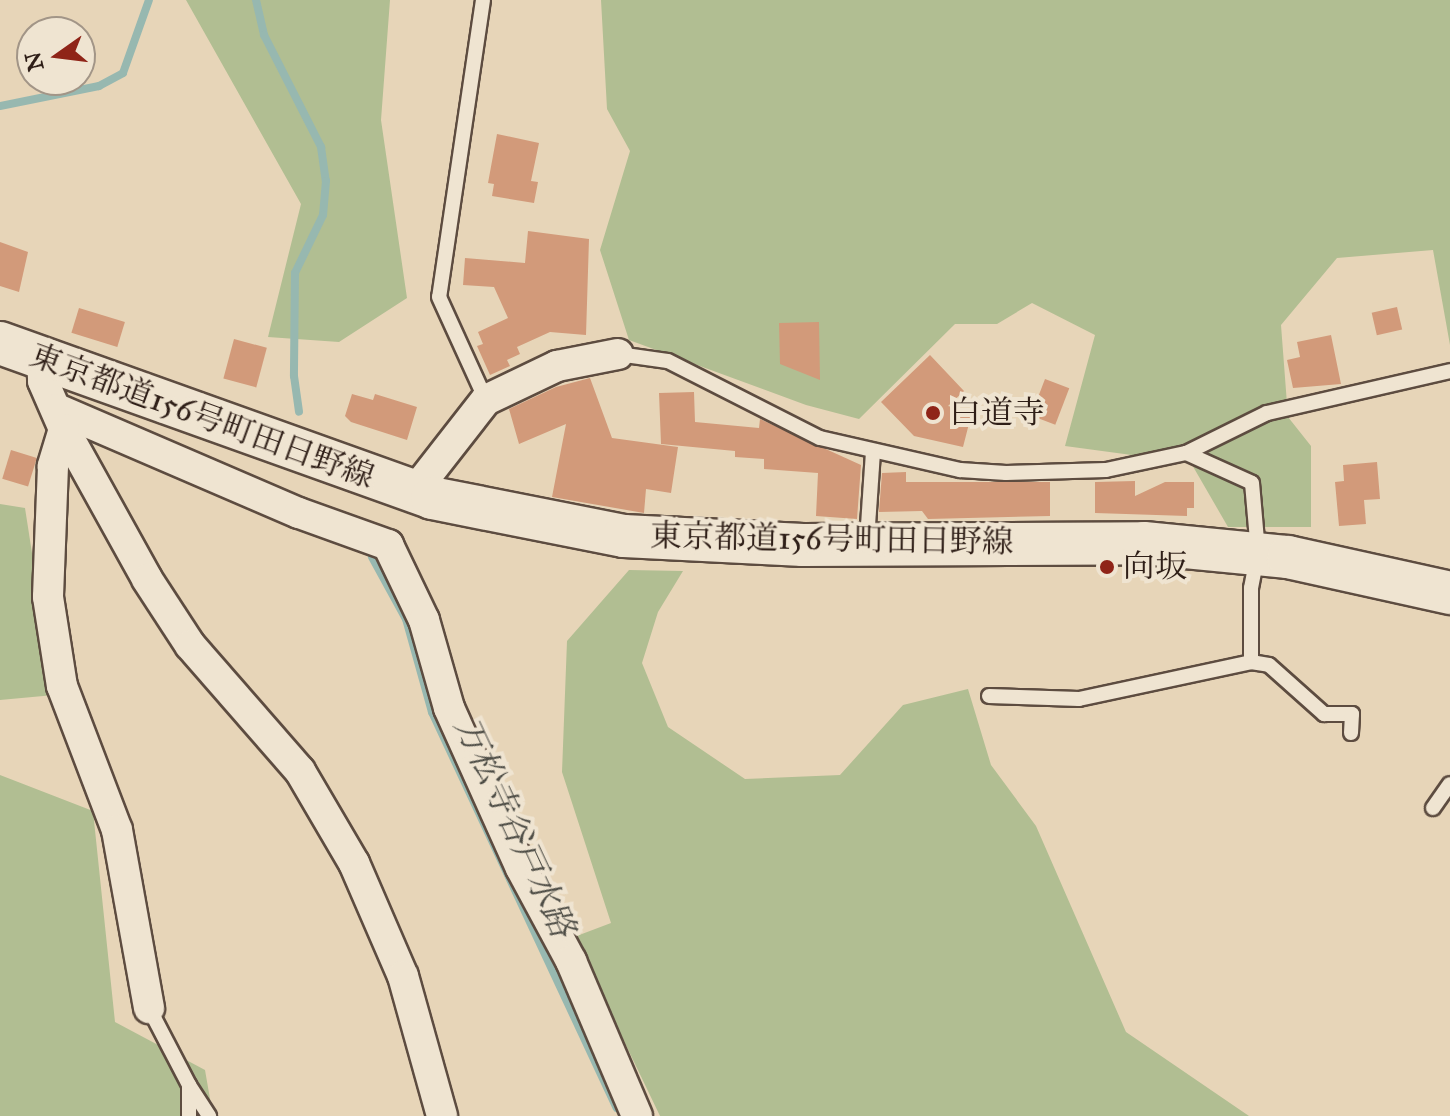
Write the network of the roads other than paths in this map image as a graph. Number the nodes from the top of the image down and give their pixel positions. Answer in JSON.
{"nodes":[{"id":1,"x":483,"y":0,"type":"edge"},
{"id":2,"x":0,"y":343,"type":"edge"},
{"id":3,"x":618,"y":354,"type":"joint"},
{"id":4,"x":42,"y":359,"type":"junction"},
{"id":5,"x":1450,"y":371,"type":"edge"},
{"id":6,"x":486,"y":400,"type":"junction"},
{"id":7,"x":61,"y":419,"type":"junction"},
{"id":8,"x":873,"y":452,"type":"junction"},
{"id":9,"x":1186,"y":453,"type":"junction"},
{"id":10,"x":414,"y":492,"type":"junction"},
{"id":11,"x":867,"y":544,"type":"junction"},
{"id":12,"x":1258,"y":552,"type":"junction"},
{"id":13,"x":1450,"y":593,"type":"edge"},
{"id":14,"x":1251,"y":662,"type":"junction"},
{"id":15,"x":989,"y":696,"type":"dead end"},
{"id":16,"x":1351,"y":733,"type":"dead end"},
{"id":17,"x":1450,"y":784,"type":"edge"},
{"id":18,"x":1433,"y":808,"type":"dead end"},
{"id":19,"x":149,"y":1008,"type":"joint"},
{"id":20,"x":189,"y":1085,"type":"junction"},
{"id":21,"x":189,"y":1116,"type":"edge"},
{"id":22,"x":209,"y":1116,"type":"edge"},
{"id":23,"x":442,"y":1116,"type":"edge"},
{"id":24,"x":637,"y":1116,"type":"edge"}],
"edges":[{"from":1,"to":6,"type":"lane"},
{"from":2,"to":4,"type":"main road","name":"東京都道156号町田日野線"},
{"from":3,"to":6,"type":"street"},
{"from":3,"to":8,"type":"lane"},
{"from":4,"to":7,"type":"street"},
{"from":4,"to":10,"type":"main road","name":"東京都道156号町田日野線"},
{"from":5,"to":9,"type":"lane"},
{"from":6,"to":10,"type":"street"},
{"from":7,"to":19,"type":"street"},
{"from":7,"to":23,"type":"street"},
{"from":7,"to":24,"type":"street"},
{"from":8,"to":9,"type":"lane"},
{"from":8,"to":11,"type":"lane"},
{"from":9,"to":12,"type":"lane"},
{"from":10,"to":11,"type":"main road","name":"東京都道156号町田日野線"},
{"from":11,"to":12,"type":"main road","name":"東京都道156号町田日野線"},
{"from":12,"to":13,"type":"main road","name":"東京都道156号町田日野線"},
{"from":12,"to":14,"type":"lane"},
{"from":14,"to":15,"type":"lane"},
{"from":14,"to":16,"type":"lane"},
{"from":17,"to":18,"type":"lane"},
{"from":19,"to":20,"type":"lane"},
{"from":20,"to":21,"type":"lane"},
{"from":20,"to":22,"type":"lane"}]}
